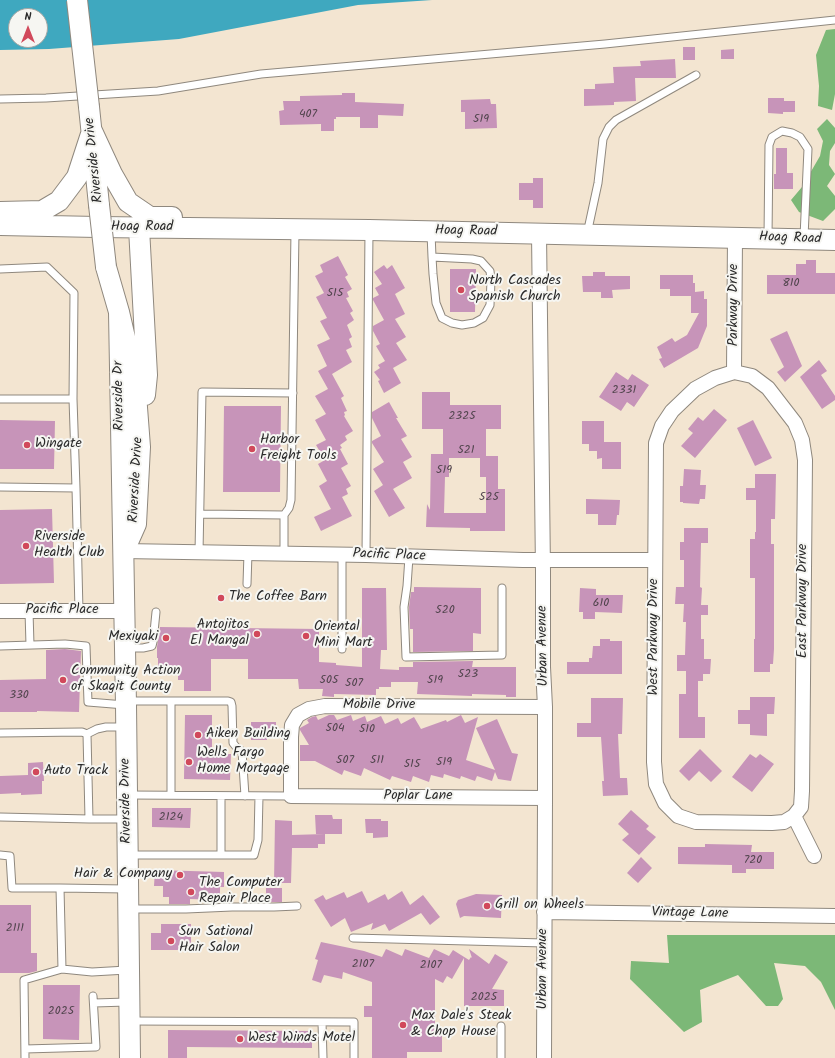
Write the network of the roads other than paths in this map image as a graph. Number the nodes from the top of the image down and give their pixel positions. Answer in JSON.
{"nodes":[{"id":1,"x":77,"y":0,"type":"edge"},
{"id":2,"x":835,"y":20,"type":"edge"},
{"id":3,"x":696,"y":75,"type":"dead end"},
{"id":4,"x":0,"y":99,"type":"edge"},
{"id":5,"x":92,"y":131,"type":"junction"},
{"id":6,"x":0,"y":212,"type":"edge"},
{"id":7,"x":0,"y":225,"type":"edge"},
{"id":8,"x":139,"y":228,"type":"junction"},
{"id":9,"x":295,"y":229,"type":"junction"},
{"id":10,"x":342,"y":230,"type":"junction"},
{"id":11,"x":369,"y":230,"type":"junction"},
{"id":12,"x":430,"y":231,"type":"junction"},
{"id":13,"x":539,"y":233,"type":"junction"},
{"id":14,"x":587,"y":234,"type":"junction"},
{"id":15,"x":735,"y":237,"type":"junction"},
{"id":16,"x":768,"y":238,"type":"junction"},
{"id":17,"x":804,"y":240,"type":"junction"},
{"id":18,"x":835,"y":240,"type":"edge"},
{"id":19,"x":432,"y":257,"type":"junction"},
{"id":20,"x":0,"y":269,"type":"edge"},
{"id":21,"x":119,"y":312,"type":"junction"},
{"id":22,"x":734,"y":372,"type":"junction"},
{"id":23,"x":293,"y":392,"type":"junction"},
{"id":24,"x":73,"y":398,"type":"junction"},
{"id":25,"x":0,"y":399,"type":"edge"},
{"id":26,"x":140,"y":446,"type":"junction"},
{"id":27,"x":0,"y":487,"type":"edge"},
{"id":28,"x":76,"y":488,"type":"junction"},
{"id":29,"x":200,"y":514,"type":"junction"},
{"id":30,"x":284,"y":516,"type":"junction"},
{"id":31,"x":124,"y":551,"type":"junction"},
{"id":32,"x":199,"y":553,"type":"junction"},
{"id":33,"x":248,"y":553,"type":"junction"},
{"id":34,"x":284,"y":554,"type":"junction"},
{"id":35,"x":342,"y":555,"type":"junction"},
{"id":36,"x":366,"y":555,"type":"junction"},
{"id":37,"x":409,"y":557,"type":"junction"},
{"id":38,"x":543,"y":560,"type":"junction"},
{"id":39,"x":655,"y":560,"type":"junction"},
{"id":40,"x":247,"y":584,"type":"dead end"},
{"id":41,"x":502,"y":588,"type":"dead end"},
{"id":42,"x":0,"y":611,"type":"edge"},
{"id":43,"x":29,"y":611,"type":"junction"},
{"id":44,"x":79,"y":611,"type":"junction"},
{"id":45,"x":124,"y":611,"type":"junction"},
{"id":46,"x":156,"y":612,"type":"dead end"},
{"id":47,"x":0,"y":646,"type":"edge"},
{"id":48,"x":30,"y":646,"type":"junction"},
{"id":49,"x":125,"y":648,"type":"junction"},
{"id":50,"x":342,"y":649,"type":"dead end"},
{"id":51,"x":171,"y":701,"type":"junction"},
{"id":52,"x":126,"y":703,"type":"junction"},
{"id":53,"x":545,"y":707,"type":"junction"},
{"id":54,"x":126,"y":727,"type":"junction"},
{"id":55,"x":0,"y":733,"type":"edge"},
{"id":56,"x":87,"y":734,"type":"junction"},
{"id":57,"x":127,"y":795,"type":"junction"},
{"id":58,"x":171,"y":795,"type":"junction"},
{"id":59,"x":221,"y":796,"type":"junction"},
{"id":60,"x":244,"y":796,"type":"junction"},
{"id":61,"x":259,"y":796,"type":"junction"},
{"id":62,"x":292,"y":796,"type":"junction"},
{"id":63,"x":545,"y":798,"type":"junction"},
{"id":64,"x":794,"y":816,"type":"junction"},
{"id":65,"x":0,"y":817,"type":"edge"},
{"id":66,"x":127,"y":819,"type":"junction"},
{"id":67,"x":89,"y":820,"type":"junction"},
{"id":68,"x":0,"y":855,"type":"edge"},
{"id":69,"x":128,"y":855,"type":"junction"},
{"id":70,"x":221,"y":855,"type":"junction"},
{"id":71,"x":814,"y":856,"type":"dead end"},
{"id":72,"x":60,"y":888,"type":"junction"},
{"id":73,"x":128,"y":889,"type":"junction"},
{"id":74,"x":297,"y":906,"type":"dead end"},
{"id":75,"x":128,"y":909,"type":"junction"},
{"id":76,"x":544,"y":912,"type":"junction"},
{"id":77,"x":835,"y":916,"type":"edge"},
{"id":78,"x":353,"y":938,"type":"dead end"},
{"id":79,"x":544,"y":943,"type":"junction"},
{"id":80,"x":62,"y":969,"type":"junction"},
{"id":81,"x":129,"y":970,"type":"junction"},
{"id":82,"x":130,"y":1011,"type":"junction"},
{"id":83,"x":322,"y":1022,"type":"junction"},
{"id":84,"x":501,"y":1026,"type":"dead end"},
{"id":85,"x":25,"y":1049,"type":"junction"},
{"id":86,"x":25,"y":1058,"type":"edge"},
{"id":87,"x":130,"y":1058,"type":"edge"},
{"id":88,"x":323,"y":1058,"type":"edge"},
{"id":89,"x":354,"y":1058,"type":"edge"},
{"id":90,"x":501,"y":1058,"type":"edge"},
{"id":91,"x":544,"y":1058,"type":"edge"}],
"edges":[{"from":1,"to":5,"type":"main road","name":"Riverside Drive","bridge":true},
{"from":2,"to":4,"type":"lane"},
{"from":3,"to":14,"type":"lane"},
{"from":5,"to":6,"type":"main road"},
{"from":5,"to":10,"type":"main road"},
{"from":5,"to":21,"type":"main road","name":"Riverside Drive","bridge":true},
{"from":7,"to":8,"type":"main road","name":"Hoag Road"},
{"from":8,"to":9,"type":"main road","name":"Hoag Road"},
{"from":8,"to":26,"type":"main road"},
{"from":9,"to":10,"type":"main road","name":"Hoag Road"},
{"from":9,"to":23,"type":"lane"},
{"from":10,"to":11,"type":"main road","name":"Hoag Road"},
{"from":11,"to":12,"type":"main road","name":"Hoag Road"},
{"from":11,"to":36,"type":"lane"},
{"from":12,"to":13,"type":"main road","name":"Hoag Road"},
{"from":12,"to":19,"type":"lane"},
{"from":13,"to":14,"type":"main road","name":"Hoag Road"},
{"from":13,"to":38,"type":"street","name":"Urban Avenue"},
{"from":14,"to":15,"type":"main road","name":"Hoag Road"},
{"from":15,"to":16,"type":"main road","name":"Hoag Road"},
{"from":15,"to":22,"type":"street","name":"Parkway Drive"},
{"from":16,"to":17,"type":"main road","name":"Hoag Road"},
{"from":16,"to":17,"type":"lane"},
{"from":17,"to":18,"type":"main road","name":"Hoag Road"},
{"from":19,"to":19,"type":"lane"},
{"from":20,"to":24,"type":"lane"},
{"from":21,"to":26,"type":"main road","name":"Riverside Drive"},
{"from":21,"to":31,"type":"main road","name":"Riverside Dr"},
{"from":22,"to":39,"type":"street","name":"West Parkway Drive"},
{"from":22,"to":64,"type":"street","name":"East Parkway Drive"},
{"from":23,"to":29,"type":"lane"},
{"from":23,"to":30,"type":"lane"},
{"from":24,"to":25,"type":"lane"},
{"from":24,"to":28,"type":"lane"},
{"from":26,"to":31,"type":"main road","name":"Riverside Drive"},
{"from":27,"to":28,"type":"lane"},
{"from":28,"to":44,"type":"lane"},
{"from":29,"to":30,"type":"lane"},
{"from":29,"to":32,"type":"lane"},
{"from":30,"to":34,"type":"lane"},
{"from":31,"to":32,"type":"street","name":"Pacific Place"},
{"from":31,"to":45,"type":"main road","name":"Riverside Drive"},
{"from":32,"to":33,"type":"street","name":"Pacific Place"},
{"from":33,"to":34,"type":"street","name":"Pacific Place"},
{"from":33,"to":40,"type":"lane"},
{"from":34,"to":35,"type":"street","name":"Pacific Place"},
{"from":35,"to":36,"type":"street","name":"Pacific Place"},
{"from":35,"to":50,"type":"lane"},
{"from":36,"to":37,"type":"street","name":"Pacific Place"},
{"from":37,"to":38,"type":"street","name":"Pacific Place"},
{"from":37,"to":41,"type":"lane"},
{"from":38,"to":39,"type":"street","name":"Pacific Place"},
{"from":38,"to":53,"type":"street","name":"Urban Avenue"},
{"from":39,"to":64,"type":"street","name":"West Parkway Drive"},
{"from":42,"to":43,"type":"street","name":"Pacific Place"},
{"from":43,"to":44,"type":"street","name":"Pacific Place"},
{"from":43,"to":48,"type":"lane"},
{"from":44,"to":45,"type":"street","name":"Pacific Place"},
{"from":45,"to":49,"type":"main road","name":"Riverside Drive"},
{"from":46,"to":49,"type":"lane"},
{"from":47,"to":48,"type":"lane"},
{"from":48,"to":52,"type":"lane"},
{"from":49,"to":52,"type":"main road","name":"Riverside Drive"},
{"from":51,"to":52,"type":"lane"},
{"from":51,"to":58,"type":"lane"},
{"from":51,"to":60,"type":"lane"},
{"from":52,"to":54,"type":"main road","name":"Riverside Drive"},
{"from":53,"to":62,"type":"street","name":"Mobile Drive"},
{"from":53,"to":63,"type":"street","name":"Urban Avenue"},
{"from":54,"to":56,"type":"lane"},
{"from":54,"to":57,"type":"main road","name":"Riverside Drive"},
{"from":55,"to":56,"type":"lane"},
{"from":56,"to":67,"type":"lane"},
{"from":57,"to":58,"type":"lane"},
{"from":57,"to":66,"type":"main road","name":"Riverside Drive"},
{"from":58,"to":59,"type":"lane"},
{"from":59,"to":60,"type":"lane"},
{"from":59,"to":70,"type":"lane"},
{"from":60,"to":61,"type":"lane"},
{"from":61,"to":62,"type":"lane"},
{"from":61,"to":70,"type":"lane"},
{"from":62,"to":63,"type":"street","name":"Poplar Lane"},
{"from":63,"to":76,"type":"street","name":"Urban Avenue"},
{"from":64,"to":71,"type":"street"},
{"from":65,"to":67,"type":"lane"},
{"from":66,"to":67,"type":"lane"},
{"from":66,"to":69,"type":"main road","name":"Riverside Drive"},
{"from":68,"to":72,"type":"lane"},
{"from":69,"to":70,"type":"lane"},
{"from":69,"to":73,"type":"main road","name":"Riverside Drive"},
{"from":72,"to":73,"type":"lane"},
{"from":72,"to":80,"type":"lane"},
{"from":73,"to":75,"type":"main road","name":"Riverside Drive"},
{"from":74,"to":75,"type":"lane"},
{"from":75,"to":81,"type":"main road","name":"Riverside Drive"},
{"from":76,"to":77,"type":"street","name":"Vintage Lane"},
{"from":76,"to":79,"type":"street","name":"Urban Avenue"},
{"from":78,"to":79,"type":"lane"},
{"from":79,"to":91,"type":"street","name":"Urban Avenue"},
{"from":80,"to":81,"type":"lane"},
{"from":80,"to":85,"type":"lane"},
{"from":81,"to":82,"type":"main road","name":"Riverside Drive"},
{"from":82,"to":83,"type":"lane"},
{"from":82,"to":85,"type":"lane"},
{"from":82,"to":87,"type":"main road","name":"Riverside Drive"},
{"from":83,"to":88,"type":"lane"},
{"from":83,"to":89,"type":"lane"},
{"from":84,"to":90,"type":"lane"},
{"from":85,"to":86,"type":"lane"}]}
